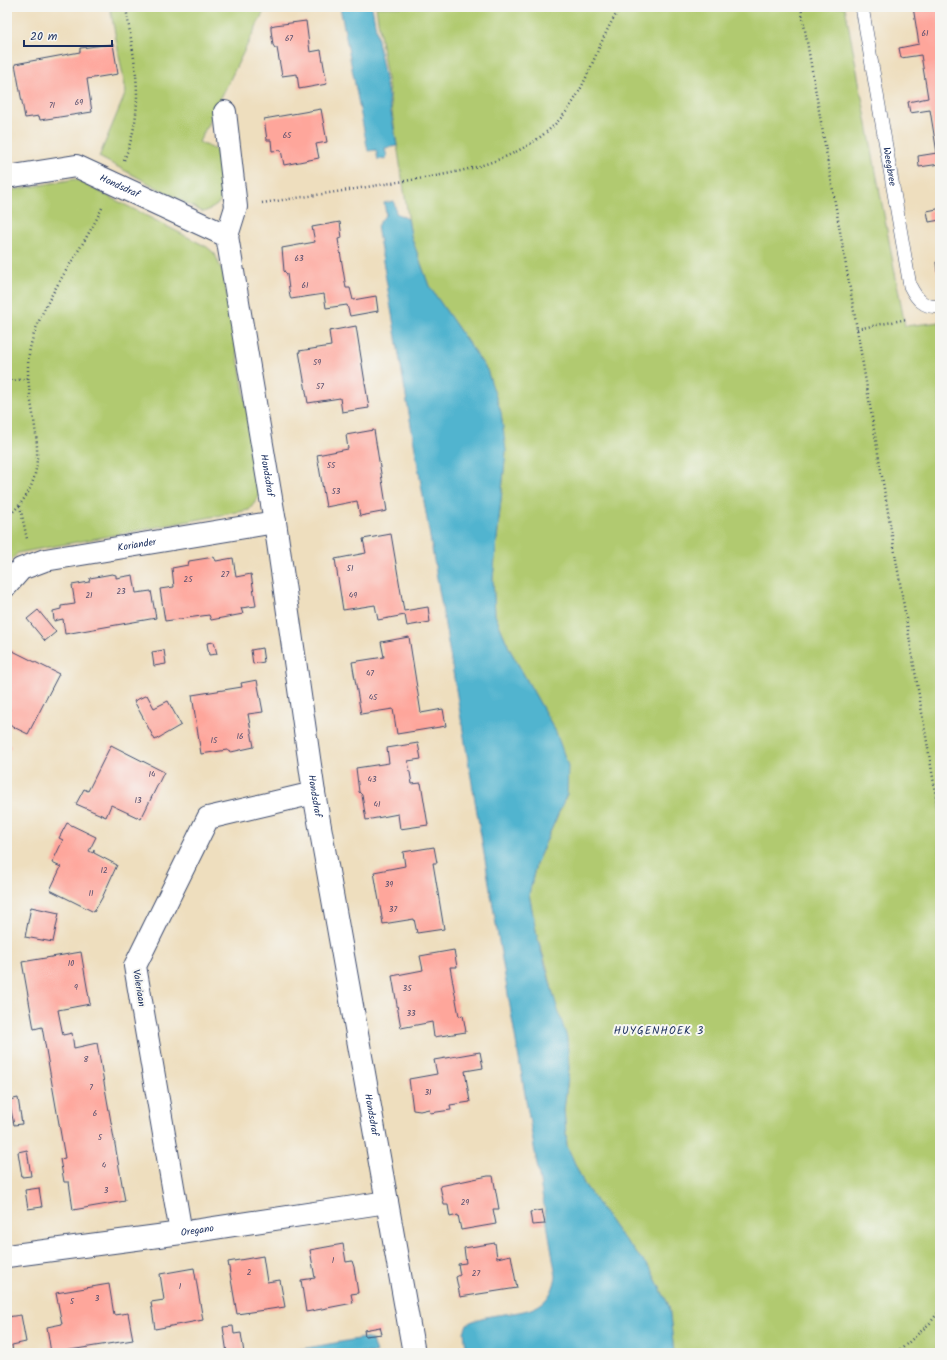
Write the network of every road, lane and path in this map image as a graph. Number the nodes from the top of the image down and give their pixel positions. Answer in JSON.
{"nodes":[{"id":1,"x":126,"y":7,"type":"edge"},
{"id":2,"x":621,"y":7,"type":"edge"},
{"id":3,"x":801,"y":7,"type":"edge"},
{"id":4,"x":862,"y":7,"type":"edge"},
{"id":5,"x":225,"y":112,"type":"dead end"},
{"id":6,"x":7,"y":178,"type":"edge"},
{"id":7,"x":114,"y":184,"type":"junction"},
{"id":8,"x":236,"y":207,"type":"junction"},
{"id":9,"x":228,"y":236,"type":"junction"},
{"id":10,"x":917,"y":300,"type":"junction"},
{"id":11,"x":940,"y":306,"type":"edge"},
{"id":12,"x":858,"y":329,"type":"junction"},
{"id":13,"x":29,"y":378,"type":"junction"},
{"id":14,"x":7,"y":382,"type":"edge"},
{"id":15,"x":20,"y":506,"type":"junction"},
{"id":16,"x":7,"y":517,"type":"edge"},
{"id":17,"x":274,"y":522,"type":"junction"},
{"id":18,"x":32,"y":564,"type":"junction"},
{"id":19,"x":7,"y":585,"type":"edge"},
{"id":20,"x":314,"y":793,"type":"junction"},
{"id":21,"x":940,"y":819,"type":"edge"},
{"id":22,"x":387,"y":1202,"type":"junction"},
{"id":23,"x":182,"y":1233,"type":"junction"},
{"id":24,"x":7,"y":1256,"type":"edge"},
{"id":25,"x":940,"y":1310,"type":"edge"},
{"id":26,"x":414,"y":1353,"type":"edge"},
{"id":27,"x":897,"y":1353,"type":"edge"}],
"edges":[{"from":1,"to":7,"type":"path"},
{"from":2,"to":8,"type":"path"},
{"from":3,"to":12,"type":"path"},
{"from":4,"to":10,"type":"lane","name":"Weegbree"},
{"from":5,"to":8,"type":"street","name":"Hondsdraf"},
{"from":6,"to":7,"type":"street","name":"Hondsdraf"},
{"from":7,"to":9,"type":"street","name":"Hondsdraf"},
{"from":7,"to":13,"type":"path"},
{"from":8,"to":9,"type":"street","name":"Hondsdraf"},
{"from":9,"to":17,"type":"street","name":"Hondsdraf"},
{"from":10,"to":11,"type":"lane"},
{"from":10,"to":12,"type":"path"},
{"from":12,"to":21,"type":"path"},
{"from":13,"to":14,"type":"path"},
{"from":13,"to":15,"type":"path"},
{"from":15,"to":16,"type":"path"},
{"from":15,"to":18,"type":"path"},
{"from":17,"to":18,"type":"street","name":"Koriander"},
{"from":17,"to":20,"type":"street","name":"Hondsdraf"},
{"from":18,"to":19,"type":"street","name":"Koriander"},
{"from":20,"to":22,"type":"street","name":"Hondsdraf"},
{"from":20,"to":23,"type":"street","name":"Valeriaan"},
{"from":22,"to":23,"type":"street","name":"Oregano"},
{"from":22,"to":26,"type":"street","name":"Hondsdraf"},
{"from":23,"to":24,"type":"street","name":"Oregano"},
{"from":25,"to":27,"type":"path"}]}
